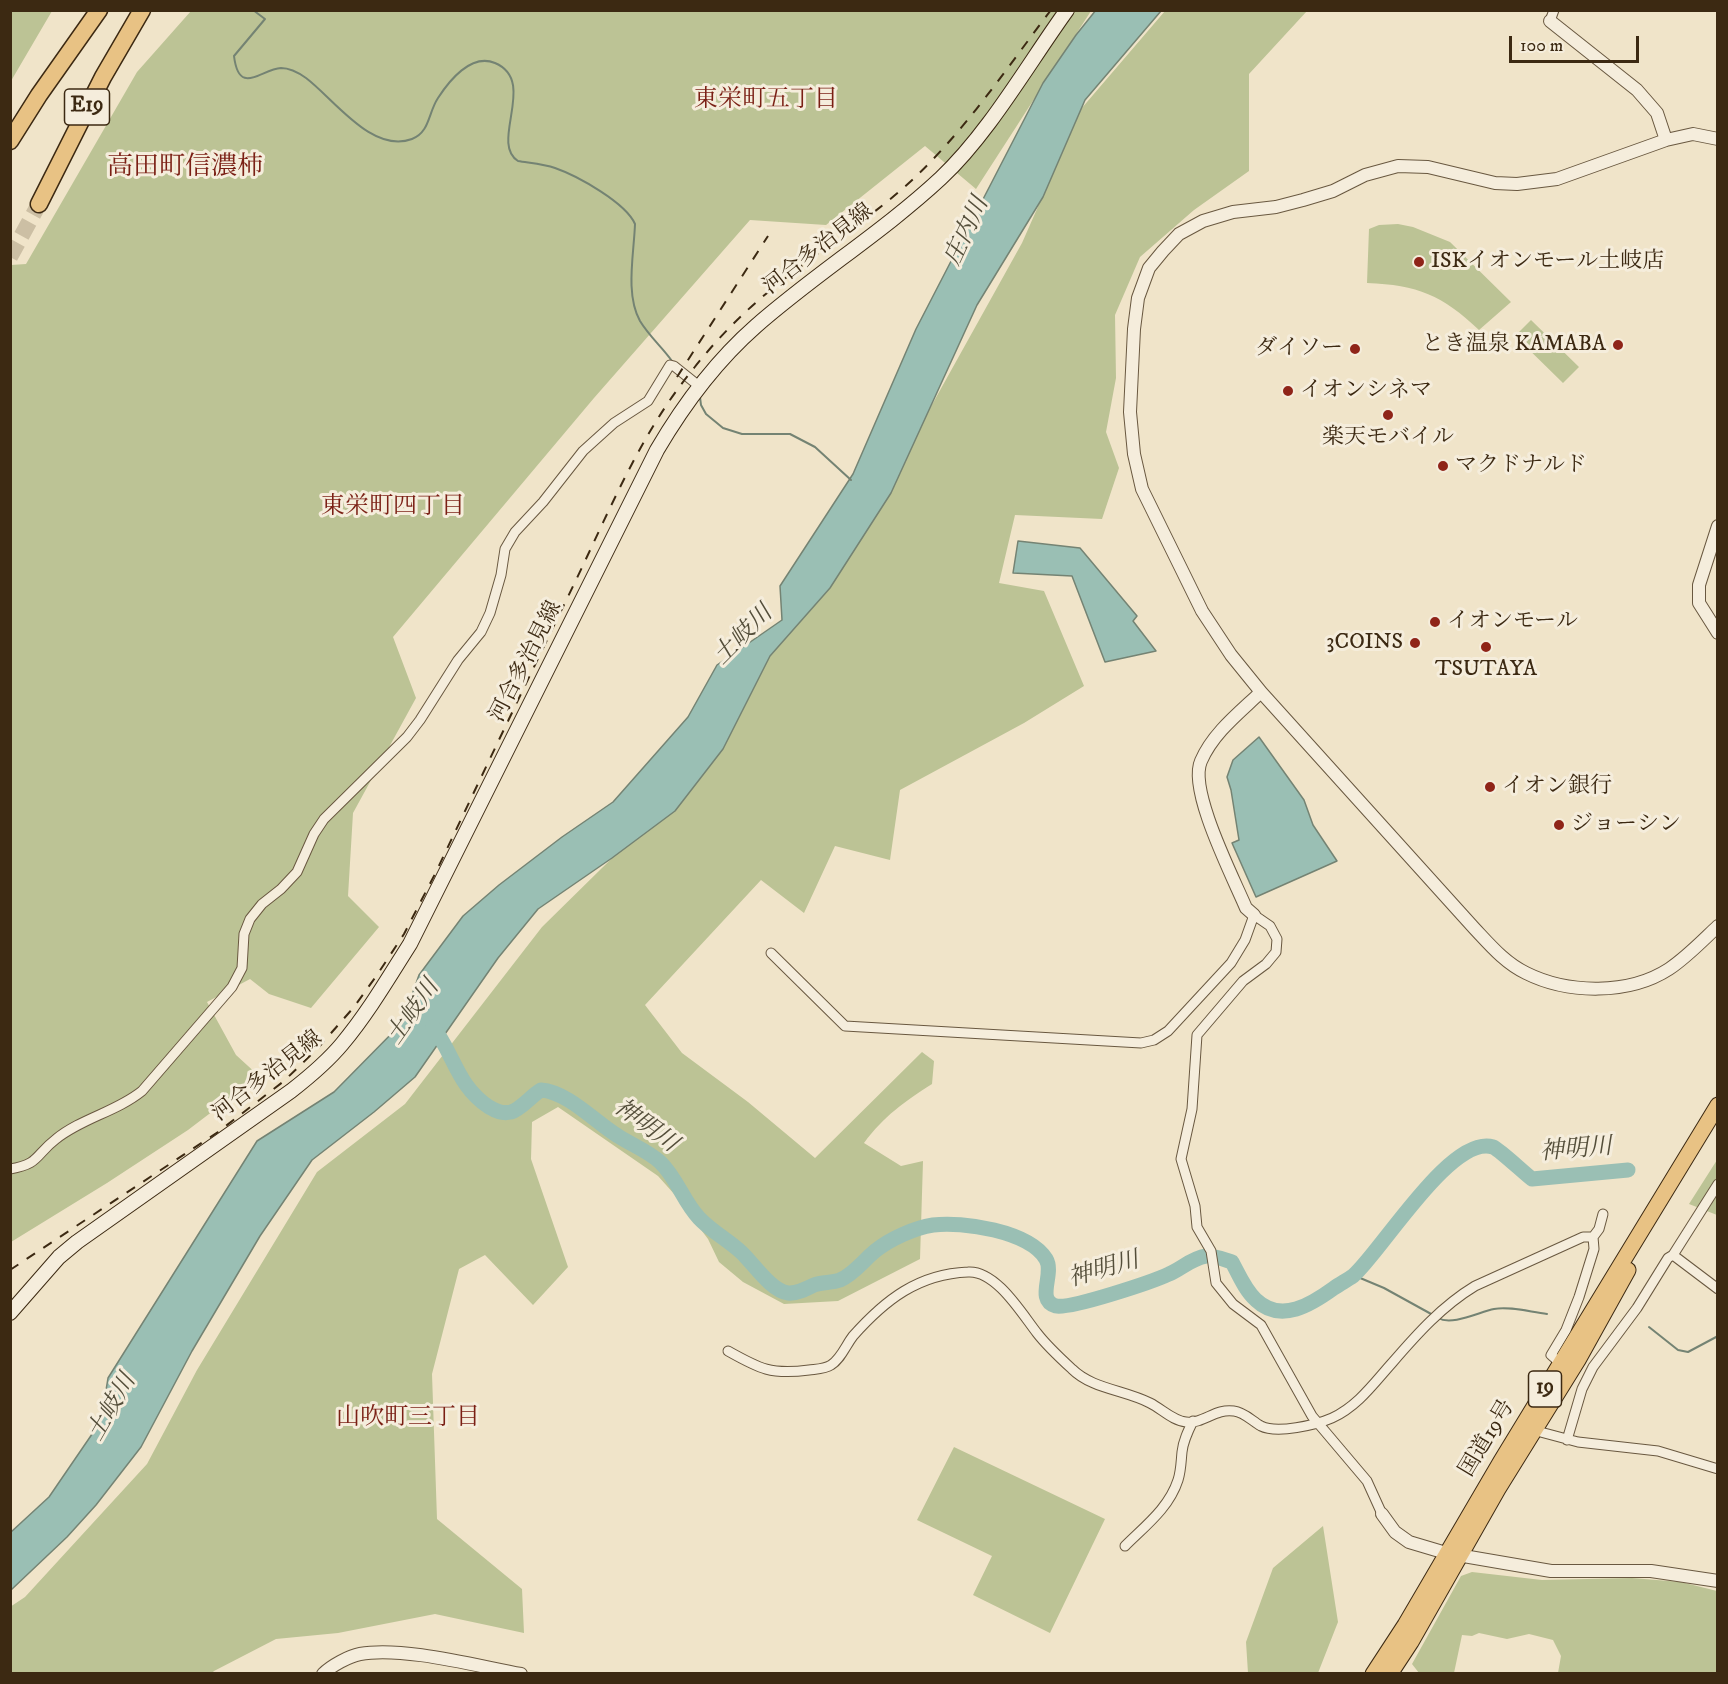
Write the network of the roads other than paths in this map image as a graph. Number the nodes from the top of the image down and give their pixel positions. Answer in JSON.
{"nodes":[{"id":1,"x":99,"y":10,"type":"edge"},
{"id":2,"x":1067,"y":10,"type":"edge"},
{"id":3,"x":142,"y":11,"type":"edge"},
{"id":4,"x":1552,"y":16,"type":"edge"},
{"id":5,"x":1718,"y":139,"type":"edge"},
{"id":6,"x":1666,"y":140,"type":"junction"},
{"id":7,"x":10,"y":141,"type":"edge"},
{"id":8,"x":39,"y":204,"type":"tunnel mouth"},
{"id":9,"x":699,"y":386,"type":"junction"},
{"id":10,"x":1718,"y":526,"type":"edge"},
{"id":11,"x":1718,"y":633,"type":"edge"},
{"id":12,"x":1261,"y":692,"type":"junction"},
{"id":13,"x":1254,"y":915,"type":"junction"},
{"id":14,"x":1718,"y":926,"type":"edge"},
{"id":15,"x":771,"y":953,"type":"dead end"},
{"id":16,"x":1718,"y":1105,"type":"edge"},
{"id":17,"x":1718,"y":1121,"type":"edge"},
{"id":18,"x":10,"y":1170,"type":"edge"},
{"id":19,"x":1718,"y":1184,"type":"edge"},
{"id":20,"x":1603,"y":1214,"type":"dead end"},
{"id":21,"x":1593,"y":1237,"type":"junction"},
{"id":22,"x":1673,"y":1255,"type":"junction"},
{"id":23,"x":1718,"y":1289,"type":"edge"},
{"id":24,"x":10,"y":1313,"type":"edge"},
{"id":25,"x":728,"y":1351,"type":"dead end"},
{"id":26,"x":1561,"y":1364,"type":"junction"},
{"id":27,"x":1193,"y":1421,"type":"junction"},
{"id":28,"x":1318,"y":1423,"type":"junction"},
{"id":29,"x":1528,"y":1428,"type":"junction"},
{"id":30,"x":1567,"y":1440,"type":"junction"},
{"id":31,"x":1718,"y":1469,"type":"edge"},
{"id":32,"x":1382,"y":1514,"type":"joint"},
{"id":33,"x":1125,"y":1546,"type":"dead end"},
{"id":34,"x":1453,"y":1554,"type":"junction"},
{"id":35,"x":1718,"y":1581,"type":"edge"},
{"id":36,"x":1411,"y":1642,"type":"junction"},
{"id":37,"x":323,"y":1674,"type":"edge"},
{"id":38,"x":521,"y":1674,"type":"edge"},
{"id":39,"x":1373,"y":1674,"type":"edge"},
{"id":40,"x":1390,"y":1674,"type":"edge"},
{"id":41,"x":1396,"y":1674,"type":"edge"}],
"edges":[{"from":1,"to":7,"type":"highway","number":"E19"},
{"from":2,"to":9,"type":"main road","name":"河合多治見線"},
{"from":3,"to":8,"type":"highway","number":"E19"},
{"from":4,"to":6,"type":"street"},
{"from":5,"to":6,"type":"street"},
{"from":6,"to":12,"type":"street"},
{"from":9,"to":18,"type":"street"},
{"from":9,"to":24,"type":"main road","name":"河合多治見線"},
{"from":10,"to":11,"type":"street"},
{"from":12,"to":13,"type":"street"},
{"from":12,"to":14,"type":"street"},
{"from":13,"to":15,"type":"street"},
{"from":13,"to":28,"type":"street"},
{"from":16,"to":26,"type":"highway","name":"国道19号","number":"19"},
{"from":17,"to":29,"type":"highway","name":"国道19号","number":"19"},
{"from":19,"to":22,"type":"street"},
{"from":20,"to":21,"type":"street"},
{"from":21,"to":26,"type":"street"},
{"from":21,"to":28,"type":"street"},
{"from":22,"to":23,"type":"street"},
{"from":22,"to":30,"type":"street"},
{"from":25,"to":27,"type":"street"},
{"from":26,"to":29,"type":"highway","name":"国道19号","number":"19"},
{"from":27,"to":28,"type":"street"},
{"from":27,"to":33,"type":"street"},
{"from":28,"to":32,"type":"street"},
{"from":29,"to":30,"type":"street"},
{"from":29,"to":34,"type":"highway","name":"国道19号","number":"19"},
{"from":30,"to":31,"type":"street"},
{"from":32,"to":34,"type":"street"},
{"from":34,"to":35,"type":"street"},
{"from":34,"to":36,"type":"highway","name":"国道19号","number":"19"},
{"from":34,"to":39,"type":"highway","name":"国道19号","number":"19"},
{"from":36,"to":40,"type":"highway","name":"国道19号","number":"19"},
{"from":36,"to":41,"type":"main road"},
{"from":37,"to":38,"type":"street"}]}
